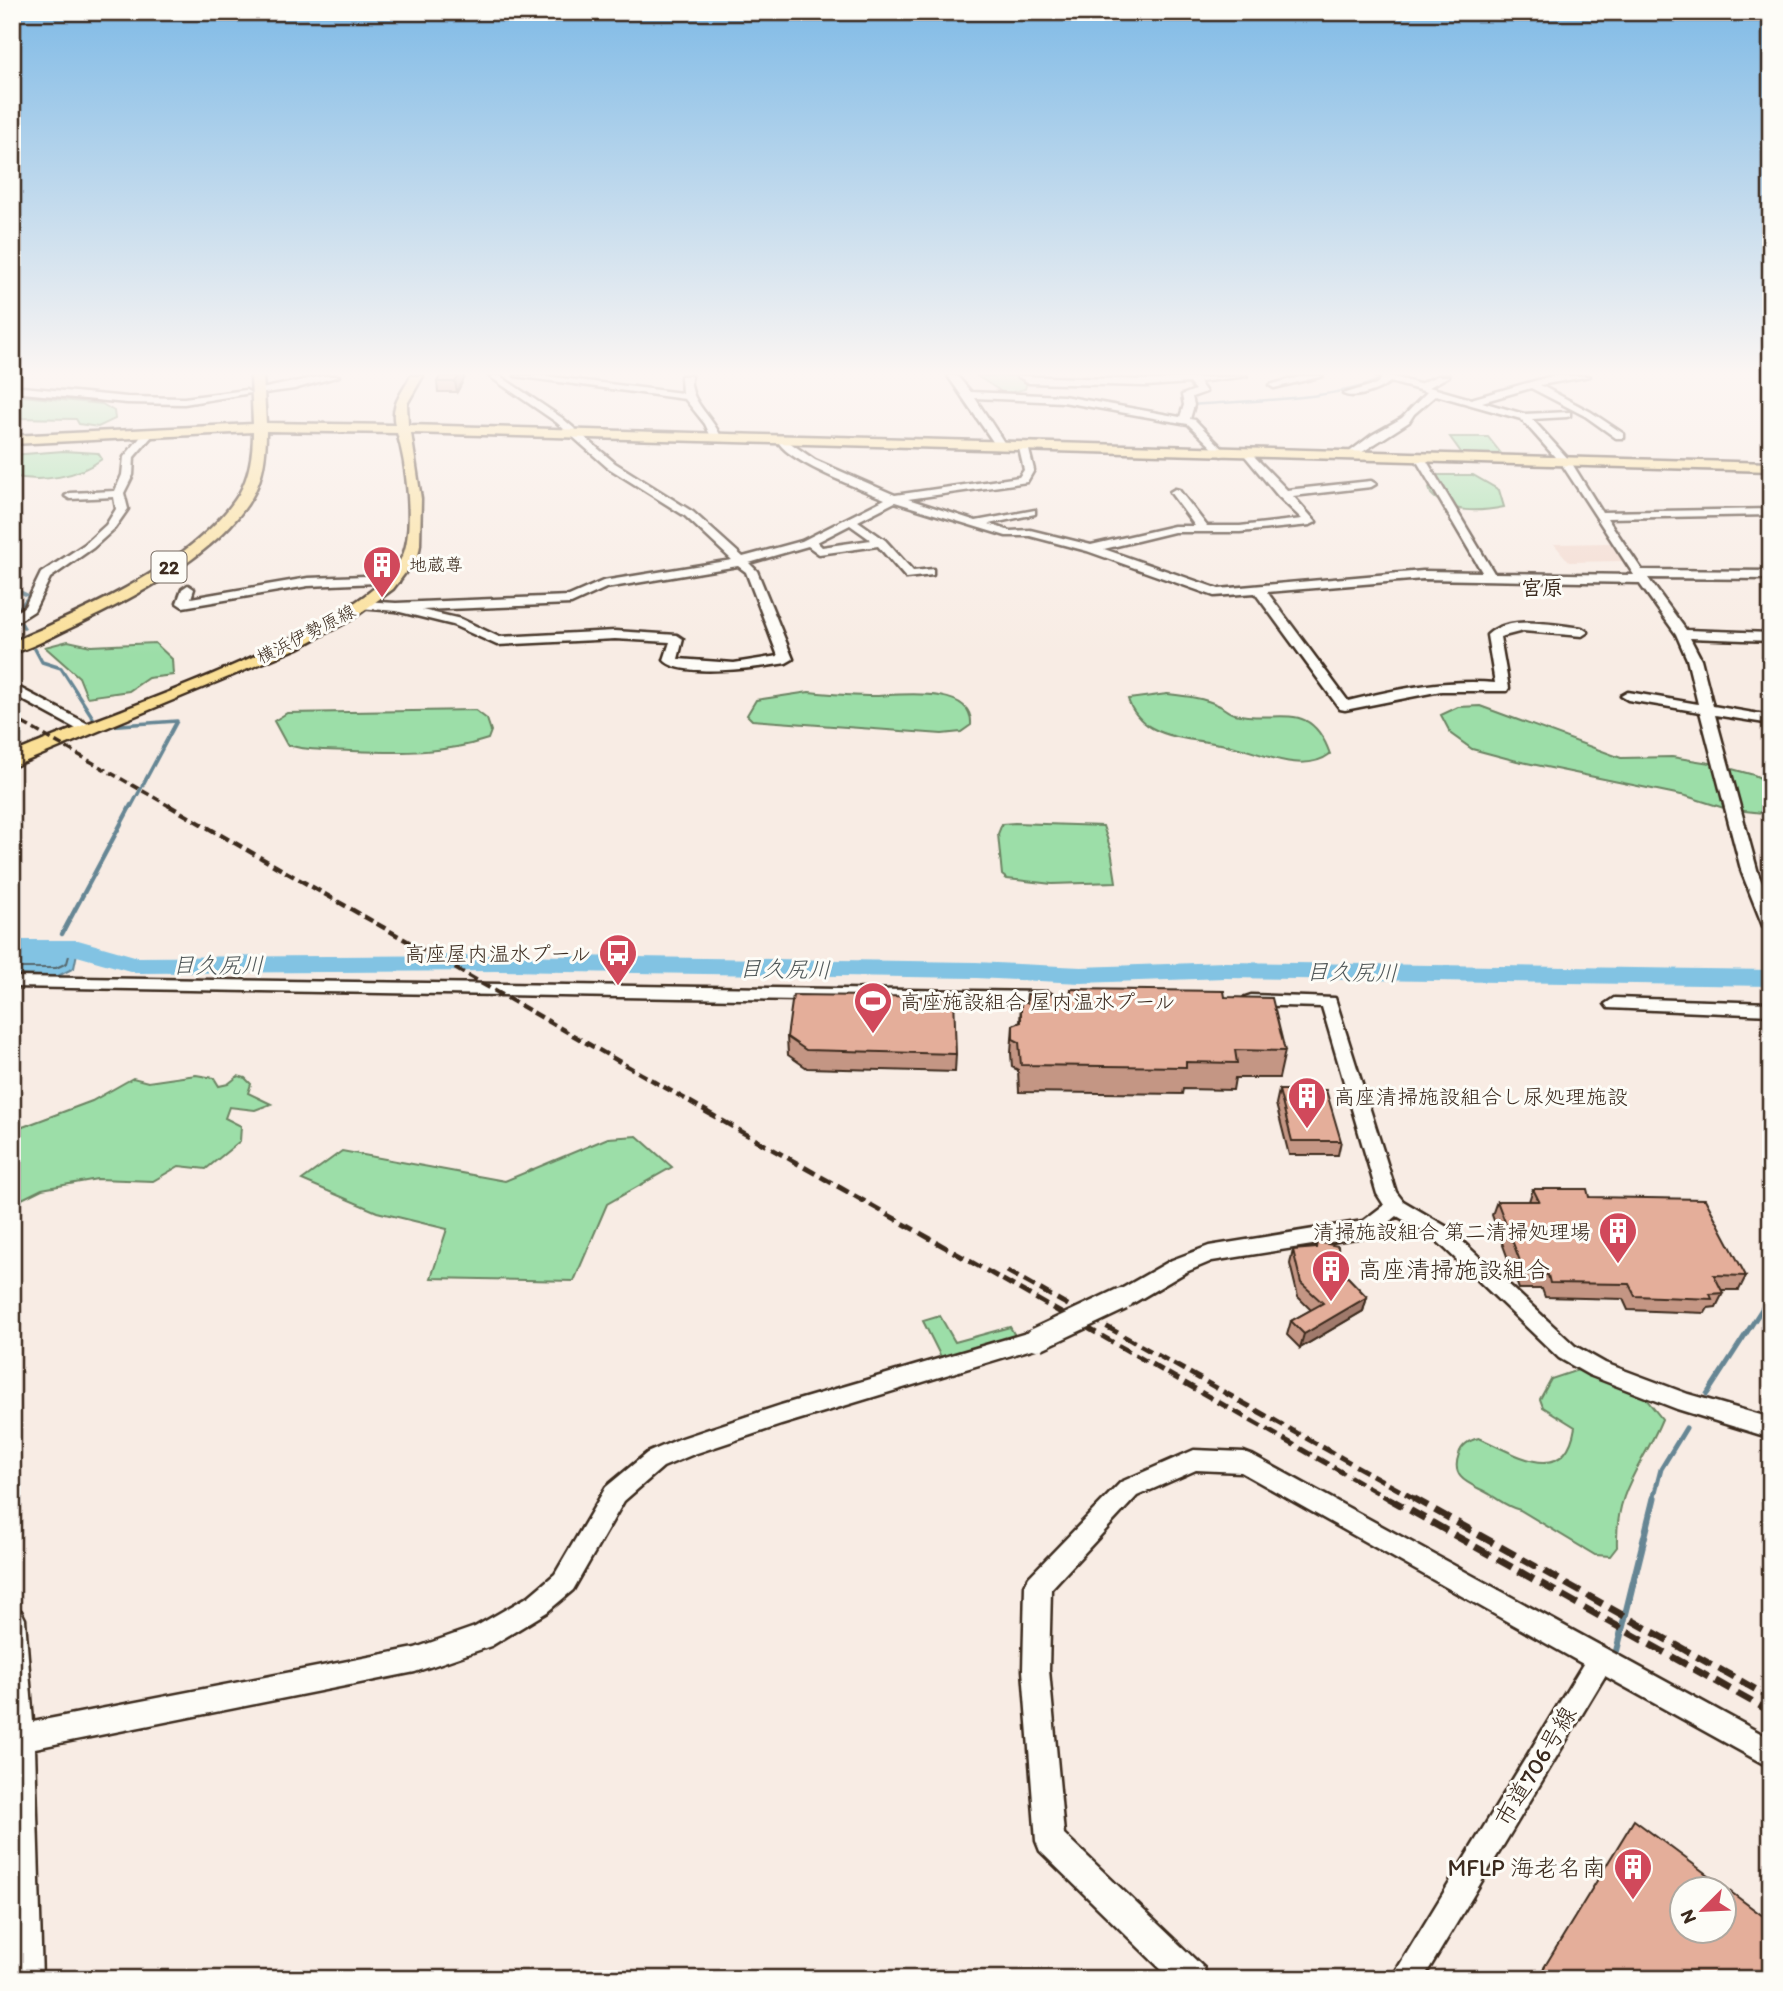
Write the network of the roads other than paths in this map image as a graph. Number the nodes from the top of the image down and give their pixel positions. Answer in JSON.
{"nodes":[{"id":1,"x":130,"y":469,"type":"edge"},
{"id":2,"x":244,"y":469,"type":"edge"},
{"id":3,"x":257,"y":469,"type":"edge"},
{"id":4,"x":410,"y":469,"type":"edge"},
{"id":5,"x":618,"y":469,"type":"edge"},
{"id":6,"x":821,"y":469,"type":"edge"},
{"id":7,"x":1029,"y":469,"type":"edge"},
{"id":8,"x":1262,"y":469,"type":"edge"},
{"id":9,"x":1426,"y":469,"type":"edge"},
{"id":10,"x":1569,"y":469,"type":"edge"},
{"id":11,"x":1371,"y":484,"type":"dead end"},
{"id":12,"x":1175,"y":492,"type":"dead end"},
{"id":13,"x":119,"y":494,"type":"junction"},
{"id":14,"x":1282,"y":494,"type":"junction"},
{"id":15,"x":70,"y":496,"type":"dead end"},
{"id":16,"x":895,"y":498,"type":"junction"},
{"id":17,"x":1031,"y":512,"type":"dead end"},
{"id":18,"x":1771,"y":512,"type":"edge"},
{"id":19,"x":1599,"y":515,"type":"junction"},
{"id":20,"x":851,"y":521,"type":"junction"},
{"id":21,"x":976,"y":524,"type":"junction"},
{"id":22,"x":1203,"y":528,"type":"junction"},
{"id":23,"x":809,"y":541,"type":"junction"},
{"id":24,"x":881,"y":542,"type":"junction"},
{"id":25,"x":1091,"y":549,"type":"junction"},
{"id":26,"x":739,"y":562,"type":"junction"},
{"id":27,"x":929,"y":572,"type":"dead end"},
{"id":28,"x":1771,"y":575,"type":"edge"},
{"id":29,"x":1490,"y":576,"type":"junction"},
{"id":30,"x":1641,"y":576,"type":"junction"},
{"id":31,"x":395,"y":579,"type":"junction"},
{"id":32,"x":188,"y":589,"type":"dead end"},
{"id":33,"x":1259,"y":590,"type":"junction"},
{"id":34,"x":363,"y":605,"type":"junction"},
{"id":35,"x":396,"y":607,"type":"junction"},
{"id":36,"x":12,"y":621,"type":"edge"},
{"id":37,"x":1582,"y":632,"type":"dead end"},
{"id":38,"x":1682,"y":634,"type":"junction"},
{"id":39,"x":1771,"y":637,"type":"edge"},
{"id":40,"x":12,"y":640,"type":"edge"},
{"id":41,"x":12,"y":648,"type":"edge"},
{"id":42,"x":12,"y":688,"type":"edge"},
{"id":43,"x":1628,"y":696,"type":"dead end"},
{"id":44,"x":1707,"y":708,"type":"junction"},
{"id":45,"x":1771,"y":720,"type":"edge"},
{"id":46,"x":96,"y":725,"type":"junction"},
{"id":47,"x":12,"y":761,"type":"edge"},
{"id":48,"x":1771,"y":926,"type":"edge"},
{"id":49,"x":12,"y":982,"type":"edge"},
{"id":50,"x":1069,"y":999,"type":"edge"},
{"id":51,"x":1231,"y":1001,"type":"edge"},
{"id":52,"x":1614,"y":1004,"type":"dead end"},
{"id":53,"x":1771,"y":1009,"type":"edge"},
{"id":54,"x":1396,"y":1206,"type":"junction"},
{"id":55,"x":1771,"y":1428,"type":"edge"},
{"id":56,"x":12,"y":1619,"type":"edge"},
{"id":57,"x":1599,"y":1661,"type":"junction"},
{"id":58,"x":16,"y":1739,"type":"edge"},
{"id":59,"x":1771,"y":1754,"type":"edge"},
{"id":60,"x":27,"y":1979,"type":"edge"},
{"id":61,"x":1193,"y":1979,"type":"edge"},
{"id":62,"x":1406,"y":1979,"type":"edge"}],
"edges":[{"from":1,"to":13,"type":"street"},
{"from":2,"to":40,"type":"main road","number":"22"},
{"from":3,"to":41,"type":"main road","number":"22"},
{"from":4,"to":31,"type":"main road","name":"横浜伊勢原線"},
{"from":5,"to":26,"type":"street"},
{"from":6,"to":16,"type":"street"},
{"from":7,"to":16,"type":"street"},
{"from":8,"to":14,"type":"street"},
{"from":9,"to":29,"type":"street"},
{"from":10,"to":19,"type":"street"},
{"from":11,"to":14,"type":"street"},
{"from":12,"to":22,"type":"street"},
{"from":13,"to":15,"type":"street"},
{"from":13,"to":36,"type":"street"},
{"from":14,"to":22,"type":"street"},
{"from":16,"to":20,"type":"street"},
{"from":16,"to":21,"type":"street"},
{"from":17,"to":21,"type":"street"},
{"from":18,"to":19,"type":"street"},
{"from":19,"to":30,"type":"street"},
{"from":20,"to":23,"type":"street"},
{"from":20,"to":24,"type":"street"},
{"from":21,"to":25,"type":"street"},
{"from":22,"to":25,"type":"street"},
{"from":23,"to":24,"type":"street"},
{"from":23,"to":26,"type":"street"},
{"from":24,"to":27,"type":"street"},
{"from":25,"to":33,"type":"street"},
{"from":26,"to":35,"type":"street"},
{"from":26,"to":35,"type":"street"},
{"from":28,"to":30,"type":"street"},
{"from":29,"to":30,"type":"street"},
{"from":29,"to":33,"type":"street"},
{"from":30,"to":38,"type":"street"},
{"from":31,"to":32,"type":"street"},
{"from":31,"to":34,"type":"main road","name":"横浜伊勢原線"},
{"from":33,"to":37,"type":"street"},
{"from":34,"to":35,"type":"street"},
{"from":34,"to":46,"type":"main road","name":"横浜伊勢原線"},
{"from":38,"to":39,"type":"street"},
{"from":38,"to":44,"type":"street"},
{"from":42,"to":46,"type":"street"},
{"from":43,"to":44,"type":"street"},
{"from":44,"to":45,"type":"street"},
{"from":44,"to":48,"type":"street"},
{"from":46,"to":47,"type":"main road","name":"横浜伊勢原線"},
{"from":49,"to":50,"type":"street"},
{"from":51,"to":54,"type":"street"},
{"from":52,"to":53,"type":"street"},
{"from":54,"to":55,"type":"street"},
{"from":54,"to":58,"type":"street","bridge":true},
{"from":56,"to":58,"type":"street"},
{"from":57,"to":59,"type":"street"},
{"from":57,"to":61,"type":"street"},
{"from":57,"to":62,"type":"street","name":"市道706号線"},
{"from":58,"to":60,"type":"street"}]}
